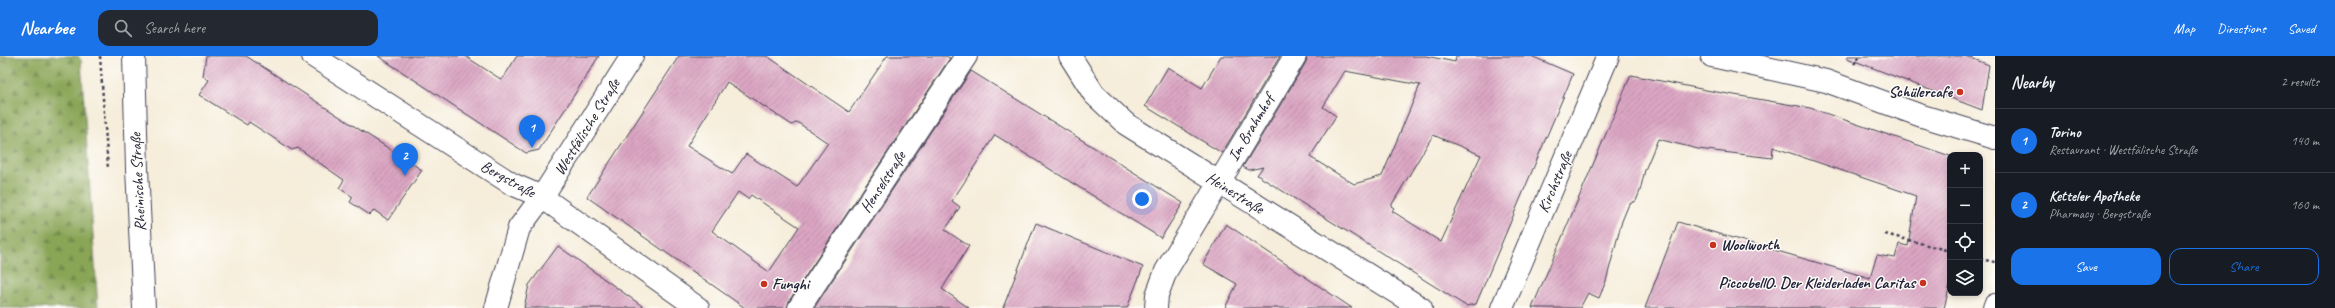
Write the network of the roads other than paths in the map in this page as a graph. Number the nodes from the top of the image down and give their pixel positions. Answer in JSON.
{"nodes":[{"id":1,"x":134,"y":56,"type":"edge"},
{"id":2,"x":313,"y":56,"type":"edge"},
{"id":3,"x":632,"y":56,"type":"edge"},
{"id":4,"x":966,"y":56,"type":"edge"},
{"id":5,"x":1070,"y":56,"type":"edge"},
{"id":6,"x":1295,"y":56,"type":"edge"},
{"id":7,"x":1608,"y":56,"type":"edge"},
{"id":8,"x":1712,"y":56,"type":"edge"},
{"id":9,"x":1995,"y":138,"type":"edge"},
{"id":10,"x":1218,"y":182,"type":"junction"},
{"id":11,"x":542,"y":197,"type":"junction"},
{"id":12,"x":1995,"y":305,"type":"edge"},
{"id":13,"x":144,"y":308,"type":"edge"},
{"id":14,"x":496,"y":308,"type":"edge"},
{"id":15,"x":698,"y":308,"type":"edge"},
{"id":16,"x":799,"y":308,"type":"edge"},
{"id":17,"x":1156,"y":308,"type":"edge"},
{"id":18,"x":1421,"y":308,"type":"edge"},
{"id":19,"x":1502,"y":308,"type":"edge"},
{"id":20,"x":1994,"y":308,"type":"edge"}],
"edges":[{"from":1,"to":13,"type":"street","name":"Rheinische Straße"},
{"from":2,"to":11,"type":"street","name":"Bergstraße"},
{"from":3,"to":11,"type":"street","name":"Westfälische Straße"},
{"from":4,"to":16,"type":"street","name":"Henselstraße"},
{"from":5,"to":10,"type":"street","name":"Heinestraße"},
{"from":6,"to":10,"type":"street","name":"Im Brahmhof"},
{"from":7,"to":19,"type":"street","name":"Kirchstraße"},
{"from":8,"to":9,"type":"street"},
{"from":10,"to":17,"type":"street","name":"Im Brahmhof"},
{"from":10,"to":18,"type":"street","name":"Heinestraße"},
{"from":11,"to":14,"type":"street","name":"Westfälische Straße"},
{"from":11,"to":15,"type":"street","name":"Bergstraße"},
{"from":12,"to":20,"type":"street"}]}
